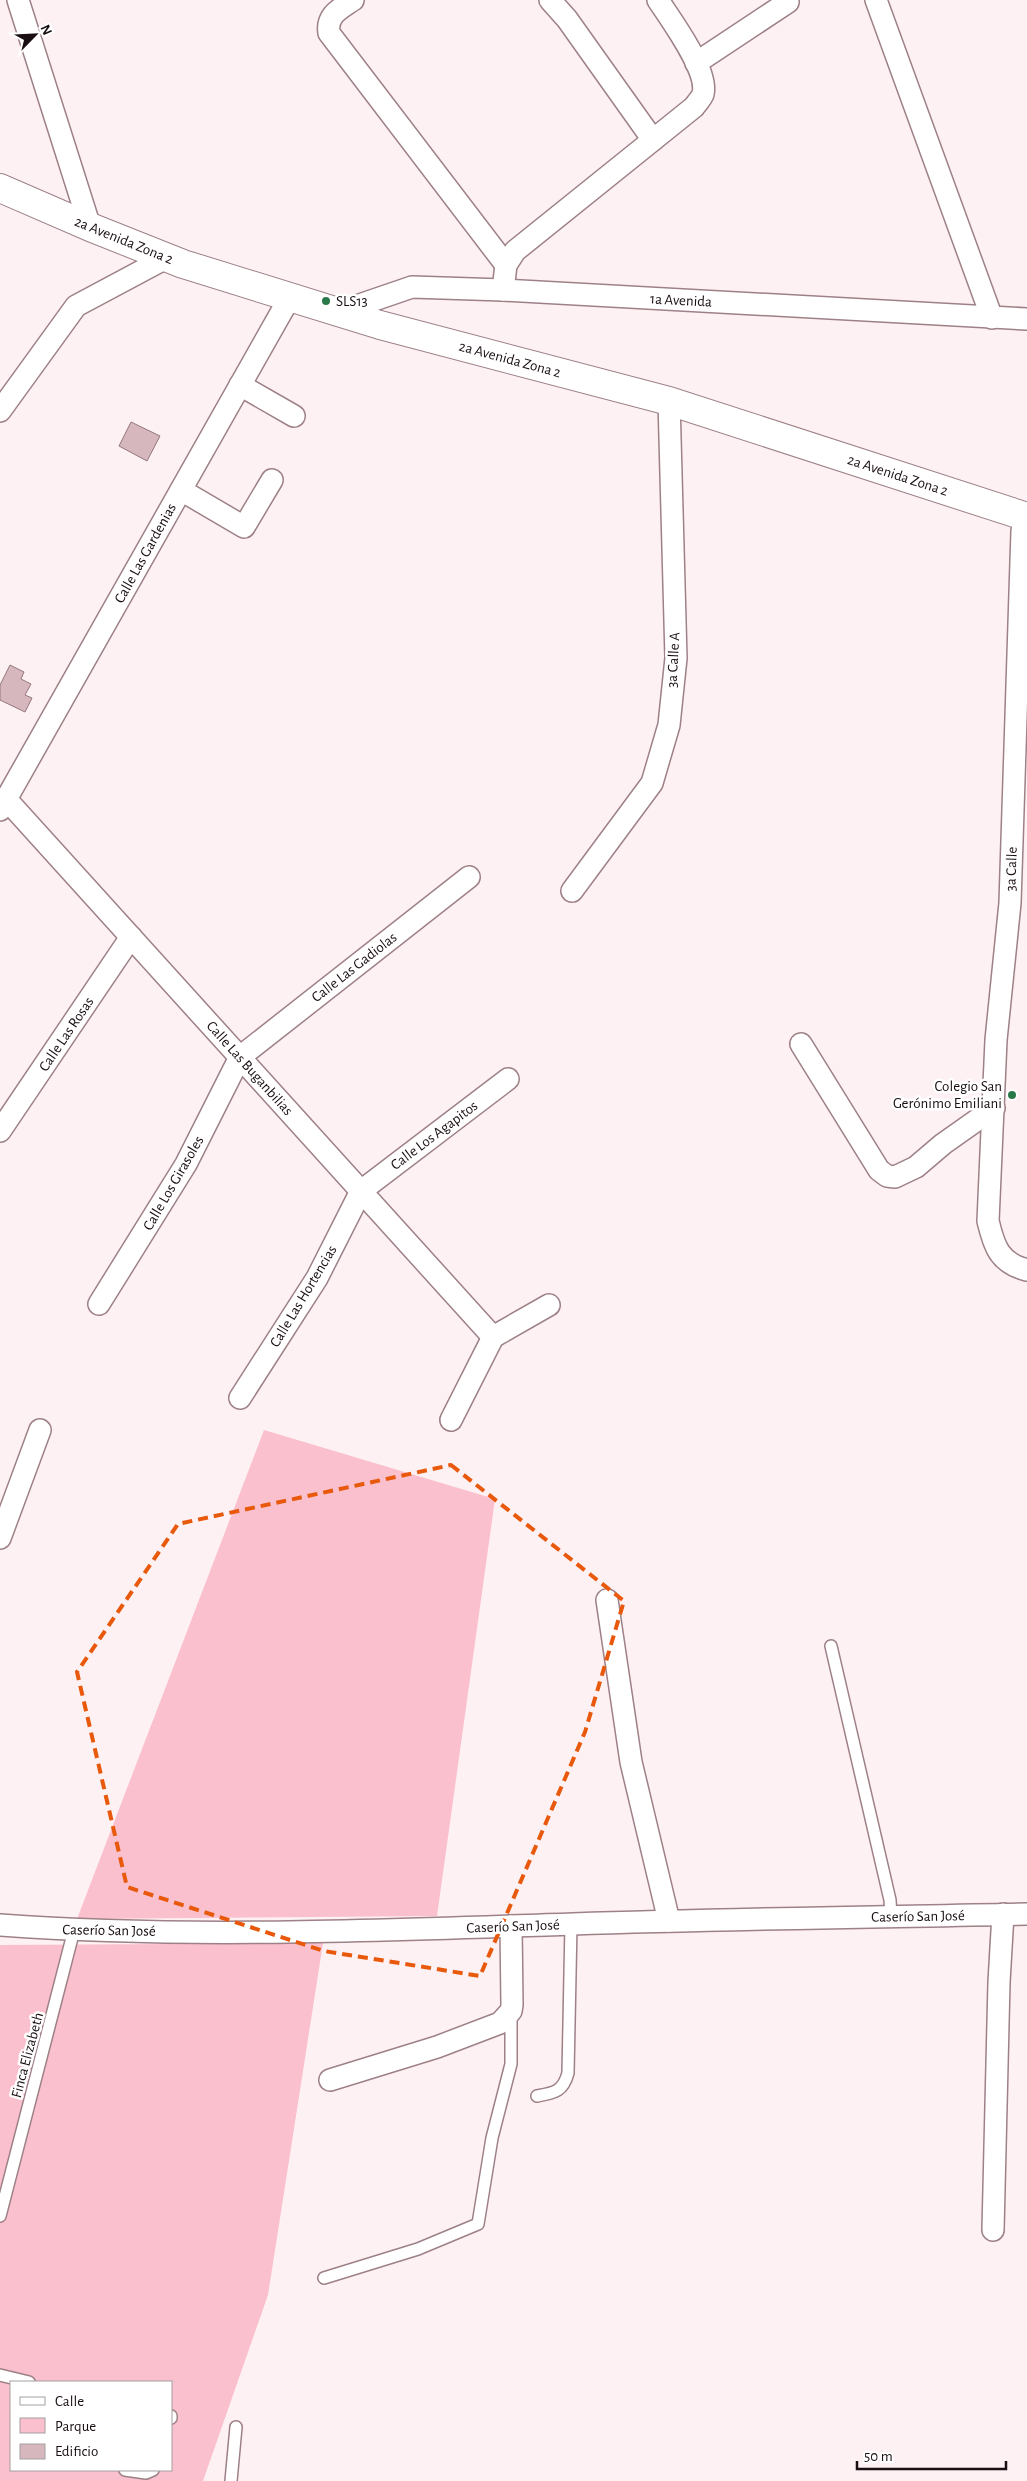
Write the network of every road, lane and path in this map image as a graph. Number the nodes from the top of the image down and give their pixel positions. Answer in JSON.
{"nodes":[{"id":1,"x":18,"y":0,"type":"edge"},
{"id":2,"x":353,"y":0,"type":"edge"},
{"id":3,"x":550,"y":0,"type":"edge"},
{"id":4,"x":658,"y":0,"type":"edge"},
{"id":5,"x":876,"y":0,"type":"edge"},
{"id":6,"x":788,"y":2,"type":"dead end"},
{"id":7,"x":696,"y":63,"type":"junction"},
{"id":8,"x":653,"y":140,"type":"junction"},
{"id":9,"x":0,"y":188,"type":"edge"},
{"id":10,"x":90,"y":227,"type":"junction"},
{"id":11,"x":166,"y":258,"type":"junction"},
{"id":12,"x":506,"y":265,"type":"junction"},
{"id":13,"x":503,"y":290,"type":"junction"},
{"id":14,"x":290,"y":297,"type":"junction"},
{"id":15,"x":340,"y":312,"type":"junction"},
{"id":16,"x":992,"y":318,"type":"junction"},
{"id":17,"x":1027,"y":320,"type":"edge"},
{"id":18,"x":240,"y":385,"type":"junction"},
{"id":19,"x":669,"y":401,"type":"junction"},
{"id":20,"x":0,"y":411,"type":"edge"},
{"id":21,"x":294,"y":416,"type":"dead end"},
{"id":22,"x":272,"y":480,"type":"dead end"},
{"id":23,"x":181,"y":490,"type":"junction"},
{"id":24,"x":1026,"y":516,"type":"edge"},
{"id":25,"x":3,"y":805,"type":"edge"},
{"id":26,"x":469,"y":877,"type":"dead end"},
{"id":27,"x":572,"y":891,"type":"dead end"},
{"id":28,"x":131,"y":937,"type":"junction"},
{"id":29,"x":801,"y":1044,"type":"dead end"},
{"id":30,"x":240,"y":1057,"type":"junction"},
{"id":31,"x":508,"y":1079,"type":"dead end"},
{"id":32,"x":994,"y":1108,"type":"junction"},
{"id":33,"x":0,"y":1131,"type":"edge"},
{"id":34,"x":361,"y":1191,"type":"junction"},
{"id":35,"x":1027,"y":1270,"type":"edge"},
{"id":36,"x":99,"y":1304,"type":"dead end"},
{"id":37,"x":548,"y":1305,"type":"dead end"},
{"id":38,"x":493,"y":1337,"type":"junction"},
{"id":39,"x":240,"y":1398,"type":"dead end"},
{"id":40,"x":451,"y":1420,"type":"dead end"},
{"id":41,"x":40,"y":1430,"type":"dead end"},
{"id":42,"x":0,"y":1538,"type":"edge"},
{"id":43,"x":607,"y":1600,"type":"dead end"},
{"id":44,"x":832,"y":1646,"type":"dead end"},
{"id":45,"x":1003,"y":1914,"type":"junction"},
{"id":46,"x":1027,"y":1914,"type":"edge"},
{"id":47,"x":891,"y":1916,"type":"junction"},
{"id":48,"x":669,"y":1921,"type":"junction"},
{"id":49,"x":571,"y":1924,"type":"junction"},
{"id":50,"x":0,"y":1925,"type":"edge"},
{"id":51,"x":511,"y":1926,"type":"junction"},
{"id":52,"x":74,"y":1930,"type":"junction"},
{"id":53,"x":511,"y":2010,"type":"junction"},
{"id":54,"x":330,"y":2080,"type":"dead end"},
{"id":55,"x":537,"y":2096,"type":"dead end"},
{"id":56,"x":0,"y":2216,"type":"edge"},
{"id":57,"x":993,"y":2230,"type":"dead end"},
{"id":58,"x":324,"y":2278,"type":"dead end"},
{"id":59,"x":0,"y":2374,"type":"edge"},
{"id":60,"x":25,"y":2381,"type":"edge"},
{"id":61,"x":236,"y":2427,"type":"dead end"},
{"id":62,"x":132,"y":2471,"type":"edge"},
{"id":63,"x":150,"y":2471,"type":"edge"},
{"id":64,"x":231,"y":2481,"type":"edge"}],
"edges":[{"from":1,"to":10,"type":"street"},
{"from":2,"to":12,"type":"street"},
{"from":3,"to":8,"type":"street"},
{"from":4,"to":7,"type":"street"},
{"from":5,"to":16,"type":"street"},
{"from":6,"to":7,"type":"street"},
{"from":7,"to":8,"type":"street"},
{"from":8,"to":12,"type":"street"},
{"from":9,"to":10,"type":"street","name":"2a Avenida Zona 2"},
{"from":10,"to":11,"type":"street","name":"2a Avenida Zona 2"},
{"from":11,"to":14,"type":"street","name":"2a Avenida Zona 2"},
{"from":11,"to":20,"type":"street"},
{"from":12,"to":13,"type":"street"},
{"from":13,"to":15,"type":"street","name":"1a Avenida"},
{"from":13,"to":16,"type":"street","name":"1a Avenida"},
{"from":14,"to":15,"type":"street","name":"2a Avenida Zona 2"},
{"from":14,"to":18,"type":"street","name":"Calle Las Gardenias"},
{"from":15,"to":19,"type":"street","name":"2a Avenida Zona 2"},
{"from":16,"to":17,"type":"street","name":"1a Avenida"},
{"from":18,"to":21,"type":"street"},
{"from":18,"to":23,"type":"street","name":"Calle Las Gardenias"},
{"from":19,"to":24,"type":"street","name":"2a Avenida Zona 2"},
{"from":19,"to":27,"type":"street","name":"3a Calle A"},
{"from":22,"to":23,"type":"street"},
{"from":23,"to":25,"type":"street","name":"Calle Las Gardenias"},
{"from":24,"to":32,"type":"street","name":"3a Calle"},
{"from":25,"to":28,"type":"street","name":"Calle Las Buganbilias"},
{"from":26,"to":30,"type":"street","name":"Calle Las Gadiolas"},
{"from":28,"to":30,"type":"street","name":"Calle Las Buganbilias"},
{"from":28,"to":33,"type":"street","name":"Calle Las Rosas"},
{"from":29,"to":32,"type":"street"},
{"from":30,"to":34,"type":"street","name":"Calle Las Buganbilias"},
{"from":30,"to":36,"type":"street","name":"Calle Los Girasoles"},
{"from":31,"to":34,"type":"street","name":"Calle Los Agapitos"},
{"from":32,"to":35,"type":"street","name":"3a Calle"},
{"from":34,"to":38,"type":"street","name":"Calle Las Buganbilias"},
{"from":34,"to":39,"type":"street","name":"Calle Las Hortencias"},
{"from":37,"to":38,"type":"street"},
{"from":38,"to":40,"type":"street"},
{"from":41,"to":42,"type":"street"},
{"from":43,"to":48,"type":"street"},
{"from":44,"to":47,"type":"lane"},
{"from":45,"to":46,"type":"street","name":"Caserío San José"},
{"from":45,"to":47,"type":"street","name":"Caserío San José"},
{"from":45,"to":57,"type":"street"},
{"from":47,"to":48,"type":"street","name":"Caserío San José"},
{"from":48,"to":49,"type":"street","name":"Caserío San José"},
{"from":49,"to":51,"type":"street","name":"Caserío San José"},
{"from":49,"to":55,"type":"lane"},
{"from":50,"to":52,"type":"street","name":"Caserío San José"},
{"from":51,"to":52,"type":"street","name":"Caserío San José"},
{"from":51,"to":53,"type":"street"},
{"from":52,"to":56,"type":"lane","name":"Finca Elizabeth"},
{"from":53,"to":54,"type":"street"},
{"from":53,"to":58,"type":"lane"},
{"from":59,"to":60,"type":"lane"},
{"from":61,"to":64,"type":"lane"},
{"from":62,"to":63,"type":"lane"}]}
